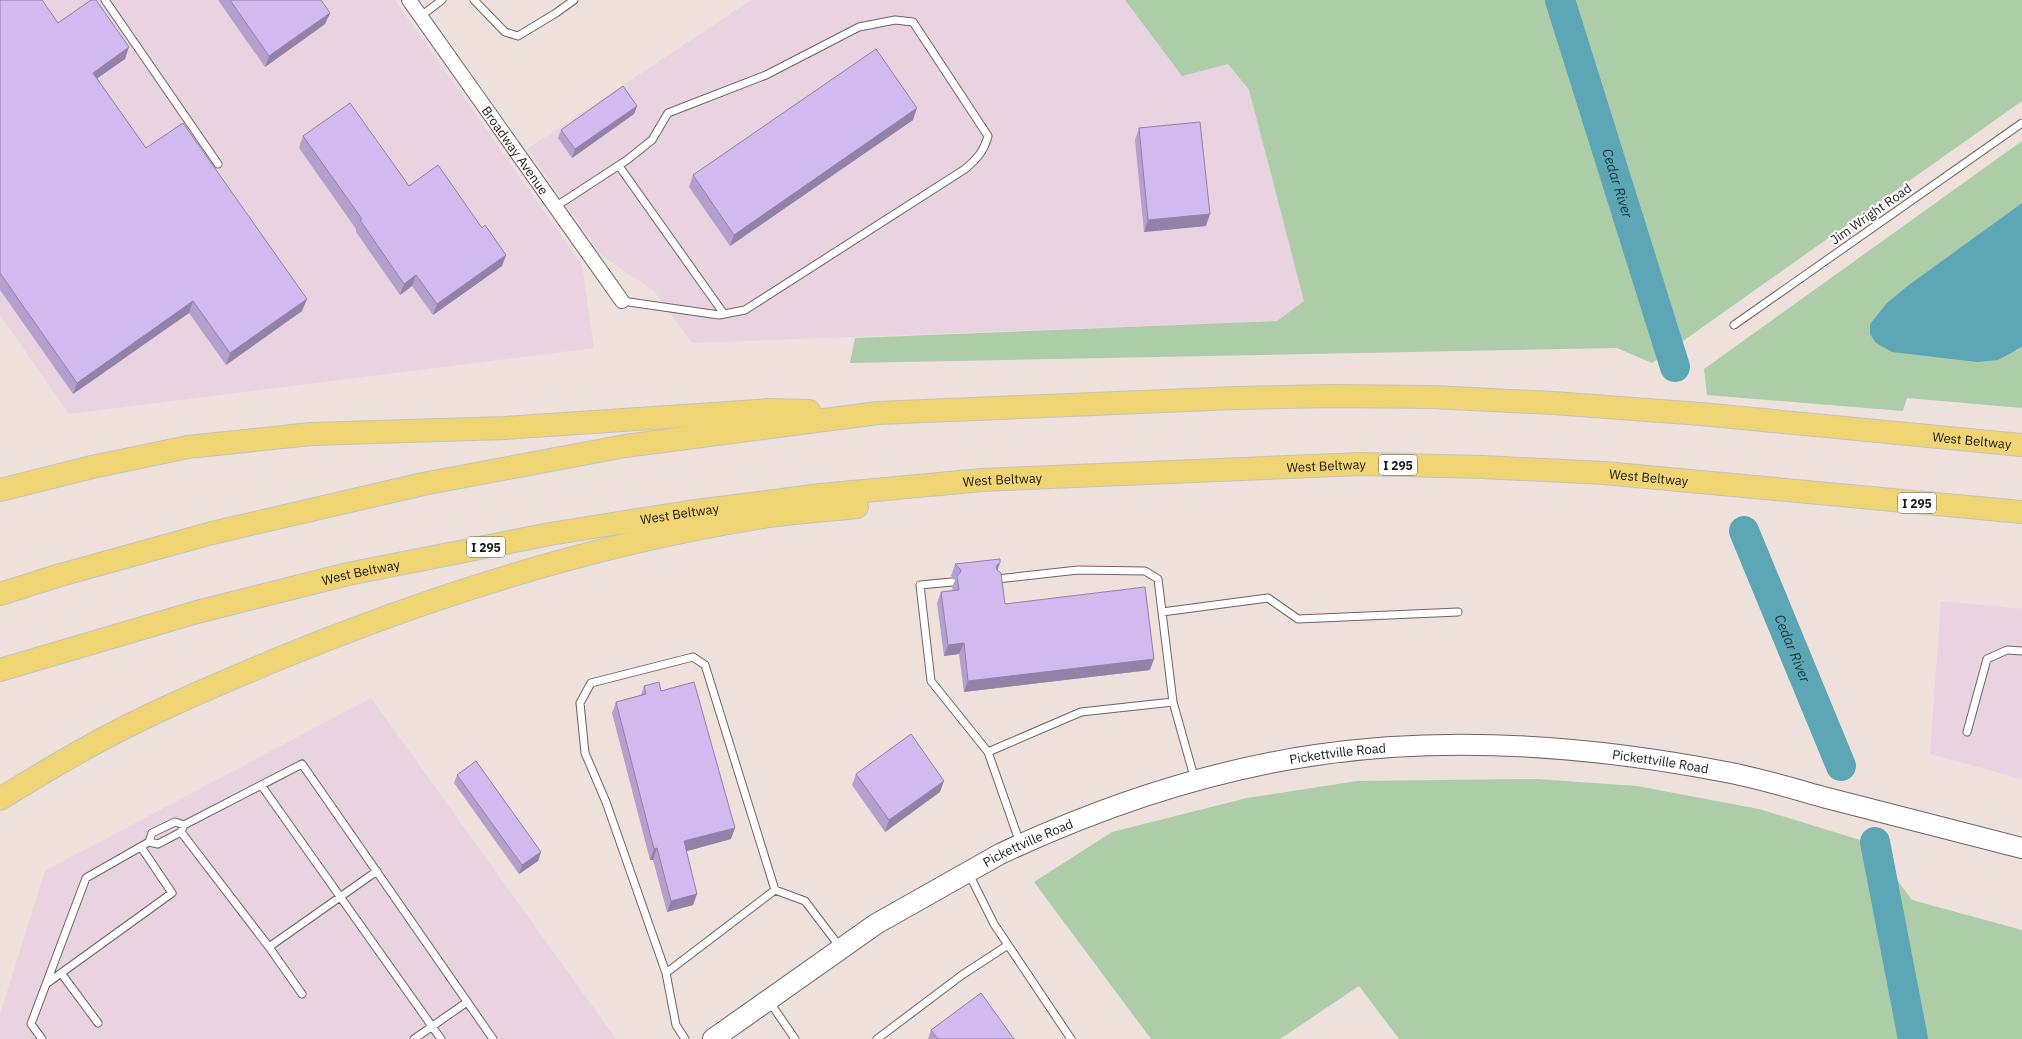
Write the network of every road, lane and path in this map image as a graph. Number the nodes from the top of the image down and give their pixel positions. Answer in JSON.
{"nodes":[{"id":1,"x":105,"y":0,"type":"edge"},
{"id":2,"x":409,"y":0,"type":"edge"},
{"id":3,"x":442,"y":0,"type":"edge"},
{"id":4,"x":474,"y":0,"type":"edge"},
{"id":5,"x":574,"y":0,"type":"edge"},
{"id":6,"x":421,"y":16,"type":"junction"},
{"id":7,"x":2022,"y":123,"type":"edge"},
{"id":8,"x":218,"y":164,"type":"dead end"},
{"id":9,"x":619,"y":166,"type":"junction"},
{"id":10,"x":555,"y":206,"type":"junction"},
{"id":11,"x":622,"y":301,"type":"joint"},
{"id":12,"x":724,"y":314,"type":"junction"},
{"id":13,"x":1734,"y":325,"type":"dead end"},
{"id":14,"x":878,"y":412,"type":"junction"},
{"id":15,"x":2022,"y":445,"type":"edge"},
{"id":16,"x":982,"y":480,"type":"junction"},
{"id":17,"x":0,"y":490,"type":"edge"},
{"id":18,"x":2022,"y":512,"type":"edge"},
{"id":19,"x":997,"y":579,"type":"edge"},
{"id":20,"x":952,"y":582,"type":"dead end"},
{"id":21,"x":0,"y":594,"type":"edge"},
{"id":22,"x":1162,"y":612,"type":"junction"},
{"id":23,"x":1458,"y":612,"type":"dead end"},
{"id":24,"x":2022,"y":651,"type":"edge"},
{"id":25,"x":0,"y":670,"type":"edge"},
{"id":26,"x":1173,"y":702,"type":"junction"},
{"id":27,"x":1968,"y":732,"type":"dead end"},
{"id":28,"x":988,"y":752,"type":"junction"},
{"id":29,"x":1195,"y":780,"type":"junction"},
{"id":30,"x":261,"y":785,"type":"junction"},
{"id":31,"x":0,"y":799,"type":"edge"},
{"id":32,"x":184,"y":825,"type":"junction"},
{"id":33,"x":181,"y":832,"type":"junction"},
{"id":34,"x":149,"y":842,"type":"junction"},
{"id":35,"x":1021,"y":844,"type":"junction"},
{"id":36,"x":141,"y":847,"type":"junction"},
{"id":37,"x":2022,"y":848,"type":"edge"},
{"id":38,"x":377,"y":872,"type":"junction"},
{"id":39,"x":968,"y":872,"type":"junction"},
{"id":40,"x":775,"y":890,"type":"junction"},
{"id":41,"x":340,"y":897,"type":"junction"},
{"id":42,"x":1008,"y":944,"type":"junction"},
{"id":43,"x":269,"y":947,"type":"junction"},
{"id":44,"x":841,"y":949,"type":"junction"},
{"id":45,"x":61,"y":973,"type":"junction"},
{"id":46,"x":666,"y":973,"type":"junction"},
{"id":47,"x":46,"y":984,"type":"junction"},
{"id":48,"x":302,"y":994,"type":"dead end"},
{"id":49,"x":768,"y":1001,"type":"junction"},
{"id":50,"x":467,"y":1002,"type":"junction"},
{"id":51,"x":98,"y":1023,"type":"dead end"},
{"id":52,"x":432,"y":1026,"type":"junction"},
{"id":53,"x":42,"y":1039,"type":"edge"},
{"id":54,"x":414,"y":1039,"type":"edge"},
{"id":55,"x":441,"y":1039,"type":"edge"},
{"id":56,"x":493,"y":1039,"type":"edge"},
{"id":57,"x":685,"y":1039,"type":"edge"},
{"id":58,"x":713,"y":1039,"type":"edge"},
{"id":59,"x":795,"y":1039,"type":"edge"},
{"id":60,"x":877,"y":1039,"type":"edge"},
{"id":61,"x":1071,"y":1039,"type":"edge"}],
"edges":[{"from":1,"to":8,"type":"lane"},
{"from":2,"to":6,"type":"street","name":"Broadway Avenue"},
{"from":3,"to":6,"type":"lane"},
{"from":4,"to":5,"type":"lane"},
{"from":6,"to":10,"type":"street","name":"Broadway Avenue"},
{"from":7,"to":13,"type":"lane","name":"Jim Wright Road"},
{"from":9,"to":10,"type":"lane"},
{"from":9,"to":12,"type":"lane"},
{"from":9,"to":12,"type":"lane"},
{"from":10,"to":11,"type":"street","name":"Broadway Avenue"},
{"from":11,"to":12,"type":"lane"},
{"from":14,"to":15,"type":"highway","name":"West Beltway"},
{"from":14,"to":17,"type":"highway"},
{"from":14,"to":21,"type":"highway","name":"West Beltway"},
{"from":16,"to":18,"type":"highway","name":"West Beltway","number":"I 295"},
{"from":16,"to":25,"type":"highway","name":"West Beltway","number":"I 295"},
{"from":16,"to":31,"type":"highway"},
{"from":19,"to":22,"type":"lane"},
{"from":20,"to":28,"type":"lane"},
{"from":22,"to":23,"type":"lane"},
{"from":22,"to":26,"type":"lane"},
{"from":24,"to":27,"type":"lane"},
{"from":26,"to":28,"type":"lane"},
{"from":26,"to":29,"type":"lane"},
{"from":28,"to":35,"type":"lane"},
{"from":29,"to":35,"type":"street","name":"Pickettville Road"},
{"from":29,"to":37,"type":"street","name":"Pickettville Road"},
{"from":30,"to":32,"type":"lane"},
{"from":30,"to":38,"type":"lane"},
{"from":30,"to":41,"type":"lane"},
{"from":32,"to":33,"type":"lane"},
{"from":32,"to":34,"type":"lane"},
{"from":33,"to":34,"type":"lane"},
{"from":33,"to":43,"type":"lane"},
{"from":34,"to":36,"type":"lane"},
{"from":35,"to":39,"type":"street","name":"Pickettville Road"},
{"from":36,"to":45,"type":"lane"},
{"from":36,"to":47,"type":"lane"},
{"from":38,"to":41,"type":"lane"},
{"from":38,"to":50,"type":"lane"},
{"from":39,"to":42,"type":"lane"},
{"from":39,"to":44,"type":"street","name":"Pickettville Road"},
{"from":40,"to":44,"type":"lane"},
{"from":40,"to":46,"type":"lane"},
{"from":40,"to":46,"type":"lane"},
{"from":41,"to":43,"type":"lane"},
{"from":41,"to":52,"type":"lane"},
{"from":42,"to":60,"type":"lane"},
{"from":42,"to":61,"type":"lane"},
{"from":43,"to":48,"type":"lane"},
{"from":44,"to":49,"type":"street","name":"Pickettville Road"},
{"from":45,"to":47,"type":"lane"},
{"from":45,"to":51,"type":"lane"},
{"from":46,"to":57,"type":"lane"},
{"from":47,"to":53,"type":"lane"},
{"from":49,"to":58,"type":"street","name":"Pickettville Road"},
{"from":49,"to":59,"type":"lane"},
{"from":50,"to":52,"type":"lane"},
{"from":50,"to":56,"type":"lane"},
{"from":52,"to":54,"type":"lane"},
{"from":52,"to":55,"type":"lane"}]}
